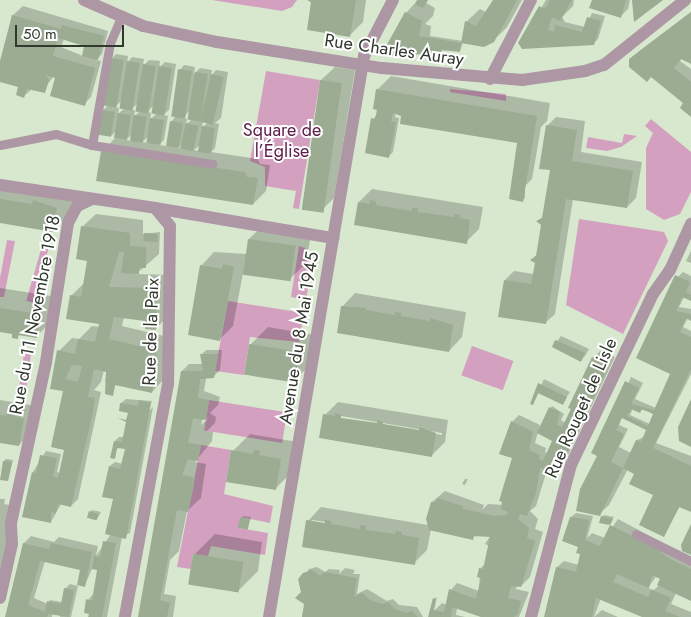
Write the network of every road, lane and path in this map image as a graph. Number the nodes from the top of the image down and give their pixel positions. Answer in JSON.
{"nodes":[{"id":1,"x":84,"y":0,"type":"edge"},
{"id":2,"x":394,"y":0,"type":"edge"},
{"id":3,"x":531,"y":0,"type":"edge"},
{"id":4,"x":684,"y":0,"type":"edge"},
{"id":5,"x":121,"y":17,"type":"junction"},
{"id":6,"x":362,"y":65,"type":"junction"},
{"id":7,"x":490,"y":79,"type":"junction"},
{"id":8,"x":0,"y":144,"type":"edge"},
{"id":9,"x":92,"y":145,"type":"junction"},
{"id":10,"x":213,"y":164,"type":"dead end"},
{"id":11,"x":0,"y":185,"type":"edge"},
{"id":12,"x":94,"y":199,"type":"junction"},
{"id":13,"x":155,"y":208,"type":"junction"},
{"id":14,"x":691,"y":224,"type":"edge"},
{"id":15,"x":333,"y":238,"type":"junction"},
{"id":16,"x":636,"y":534,"type":"dead end"},
{"id":17,"x":691,"y":561,"type":"edge"},
{"id":18,"x":0,"y":598,"type":"edge"},
{"id":19,"x":125,"y":617,"type":"edge"},
{"id":20,"x":270,"y":617,"type":"edge"},
{"id":21,"x":531,"y":617,"type":"edge"}],
"edges":[{"from":1,"to":5,"type":"street","name":"Rue Charles Auray"},
{"from":2,"to":6,"type":"street","name":"Avenue du 8 Mai 1945"},
{"from":3,"to":7,"type":"street"},
{"from":4,"to":7,"type":"street","name":"Rue Charles Auray"},
{"from":5,"to":6,"type":"street","name":"Rue Charles Auray"},
{"from":5,"to":9,"type":"lane"},
{"from":6,"to":7,"type":"street","name":"Rue Charles Auray"},
{"from":6,"to":15,"type":"street","name":"Avenue du 8 Mai 1945"},
{"from":8,"to":9,"type":"lane"},
{"from":9,"to":10,"type":"lane"},
{"from":11,"to":12,"type":"street"},
{"from":12,"to":13,"type":"street"},
{"from":12,"to":18,"type":"street","name":"Rue du 11 Novembre 1918"},
{"from":13,"to":15,"type":"street"},
{"from":13,"to":19,"type":"street","name":"Rue de la Paix"},
{"from":14,"to":21,"type":"street","name":"Rue Rouget de Lisle"},
{"from":15,"to":20,"type":"street","name":"Avenue du 8 Mai 1945"},
{"from":16,"to":17,"type":"lane"}]}
